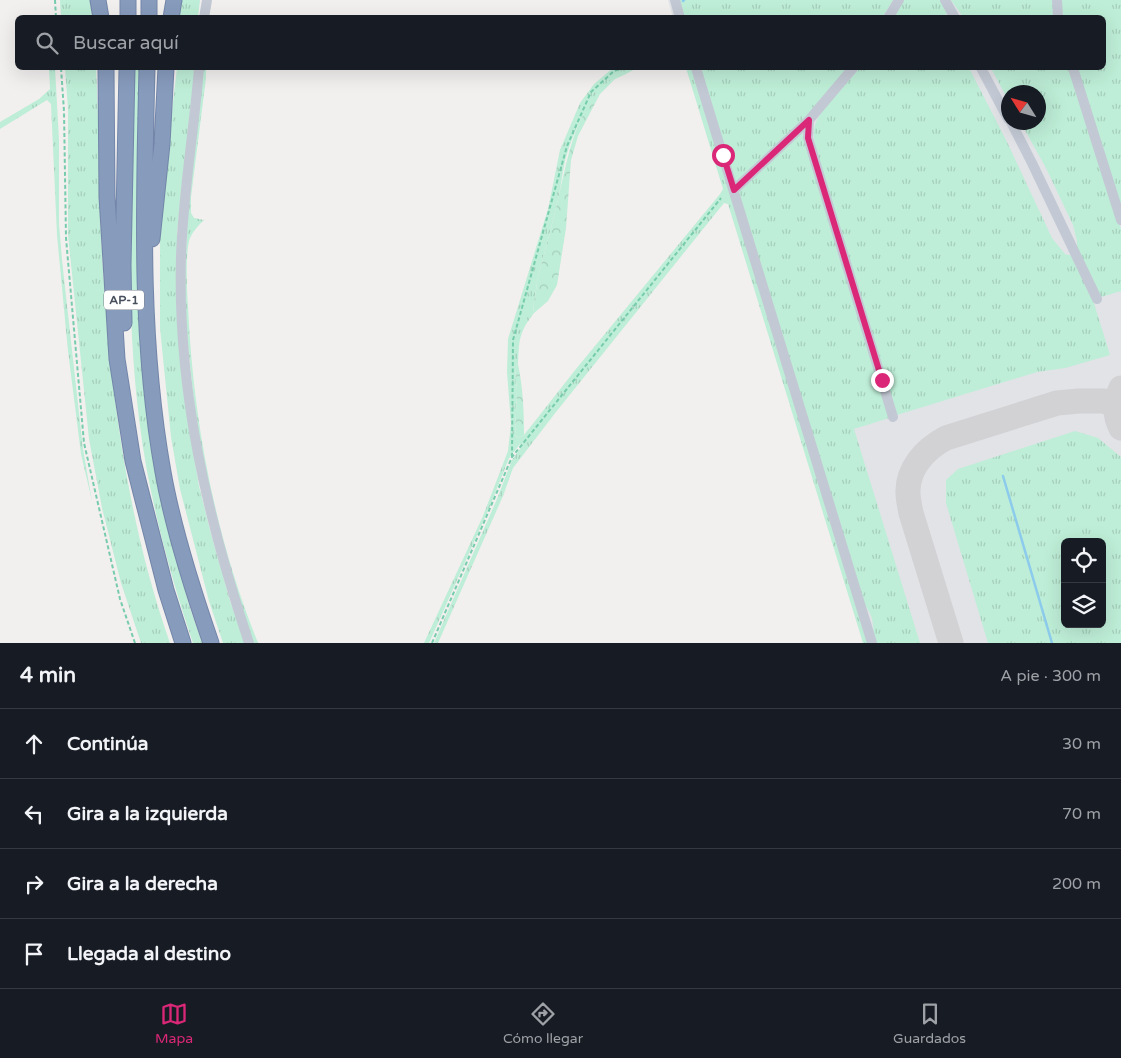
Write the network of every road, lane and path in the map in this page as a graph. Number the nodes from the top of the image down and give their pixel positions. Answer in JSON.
{"nodes":[{"id":1,"x":55,"y":0,"type":"edge"},
{"id":2,"x":98,"y":0,"type":"edge"},
{"id":3,"x":107,"y":0,"type":"edge"},
{"id":4,"x":128,"y":0,"type":"edge"},
{"id":5,"x":149,"y":0,"type":"edge"},
{"id":6,"x":168,"y":0,"type":"edge"},
{"id":7,"x":174,"y":0,"type":"edge"},
{"id":8,"x":207,"y":0,"type":"edge"},
{"id":9,"x":675,"y":0,"type":"edge"},
{"id":10,"x":899,"y":0,"type":"edge"},
{"id":11,"x":945,"y":0,"type":"edge"},
{"id":12,"x":1057,"y":0,"type":"edge"},
{"id":13,"x":56,"y":15,"type":"edge"},
{"id":14,"x":100,"y":15,"type":"edge"},
{"id":15,"x":107,"y":15,"type":"edge"},
{"id":16,"x":128,"y":15,"type":"edge"},
{"id":17,"x":149,"y":15,"type":"edge"},
{"id":18,"x":170,"y":15,"type":"edge"},
{"id":19,"x":171,"y":15,"type":"edge"},
{"id":20,"x":204,"y":15,"type":"edge"},
{"id":21,"x":679,"y":15,"type":"edge"},
{"id":22,"x":890,"y":15,"type":"edge"},
{"id":23,"x":952,"y":15,"type":"edge"},
{"id":24,"x":1058,"y":15,"type":"edge"},
{"id":25,"x":61,"y":70,"type":"edge"},
{"id":26,"x":106,"y":70,"type":"edge"},
{"id":27,"x":126,"y":70,"type":"edge"},
{"id":28,"x":147,"y":70,"type":"edge"},
{"id":29,"x":166,"y":70,"type":"edge"},
{"id":30,"x":199,"y":70,"type":"edge"},
{"id":31,"x":617,"y":70,"type":"edge"},
{"id":32,"x":697,"y":70,"type":"edge"},
{"id":33,"x":851,"y":70,"type":"edge"},
{"id":34,"x":982,"y":70,"type":"edge"},
{"id":35,"x":1074,"y":70,"type":"edge"},
{"id":36,"x":1001,"y":105,"type":"edge"},
{"id":37,"x":809,"y":120,"type":"junction"},
{"id":38,"x":1015,"y":130,"type":"edge"},
{"id":39,"x":734,"y":190,"type":"junction"},
{"id":40,"x":721,"y":198,"type":"dead end"},
{"id":41,"x":1121,"y":220,"type":"edge"},
{"id":42,"x":1097,"y":299,"type":"dead end"},
{"id":43,"x":146,"y":307,"type":"junction"},
{"id":44,"x":893,"y":417,"type":"dead end"},
{"id":45,"x":512,"y":457,"type":"junction"},
{"id":46,"x":150,"y":530,"type":"junction"},
{"id":47,"x":135,"y":643,"type":"edge"},
{"id":48,"x":183,"y":643,"type":"edge"},
{"id":49,"x":211,"y":643,"type":"edge"},
{"id":50,"x":249,"y":643,"type":"edge"},
{"id":51,"x":432,"y":643,"type":"edge"},
{"id":52,"x":872,"y":643,"type":"edge"}],
"edges":[{"from":1,"to":13,"type":"path"},
{"from":2,"to":14,"type":"highway"},
{"from":3,"to":15,"type":"highway"},
{"from":4,"to":16,"type":"highway"},
{"from":5,"to":17,"type":"highway"},
{"from":6,"to":18,"type":"highway"},
{"from":7,"to":19,"type":"highway"},
{"from":8,"to":20,"type":"street"},
{"from":9,"to":21,"type":"street"},
{"from":10,"to":22,"type":"street"},
{"from":11,"to":23,"type":"street"},
{"from":12,"to":24,"type":"street"},
{"from":25,"to":47,"type":"path"},
{"from":26,"to":46,"type":"highway"},
{"from":27,"to":46,"type":"highway","number":"AP-1"},
{"from":28,"to":43,"type":"highway","number":"AP-1"},
{"from":29,"to":43,"type":"highway"},
{"from":30,"to":50,"type":"street"},
{"from":31,"to":45,"type":"path"},
{"from":32,"to":39,"type":"street"},
{"from":33,"to":37,"type":"street"},
{"from":34,"to":36,"type":"street"},
{"from":35,"to":41,"type":"street"},
{"from":37,"to":39,"type":"street"},
{"from":37,"to":44,"type":"street"},
{"from":38,"to":42,"type":"street"},
{"from":39,"to":52,"type":"street"},
{"from":40,"to":45,"type":"path"},
{"from":43,"to":49,"type":"highway","number":"AP-1"},
{"from":45,"to":51,"type":"path"},
{"from":46,"to":48,"type":"highway","number":"AP-1"}]}
